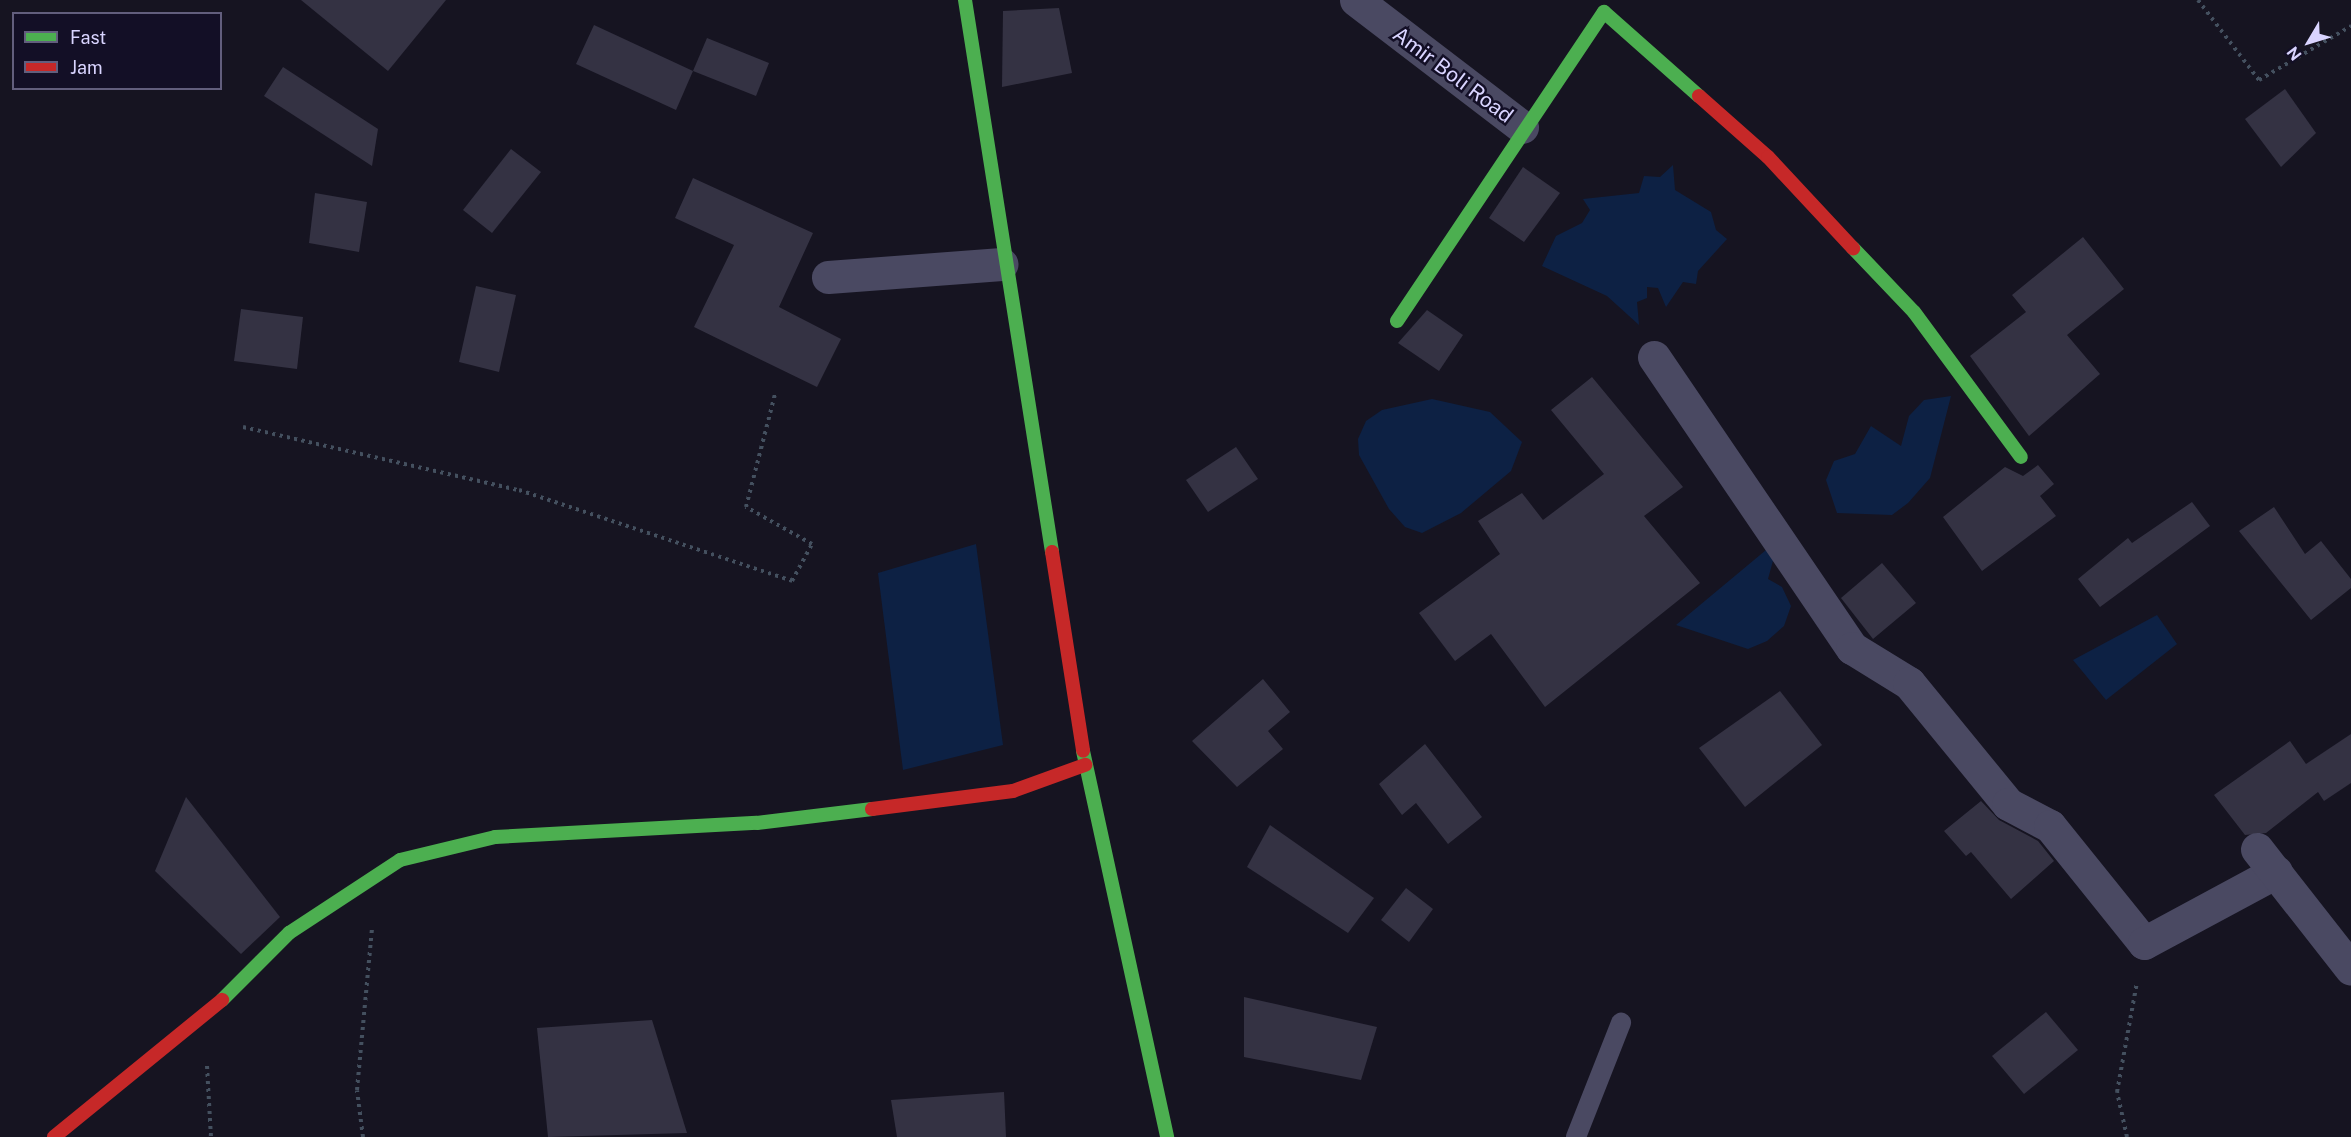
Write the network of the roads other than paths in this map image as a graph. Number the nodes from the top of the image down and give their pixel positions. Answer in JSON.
{"nodes":[{"id":1,"x":965,"y":0,"type":"edge"},
{"id":2,"x":1356,"y":0,"type":"edge"},
{"id":3,"x":1522,"y":127,"type":"junction"},
{"id":4,"x":1002,"y":264,"type":"junction"},
{"id":5,"x":828,"y":277,"type":"dead end"},
{"id":6,"x":1397,"y":321,"type":"dead end"},
{"id":7,"x":1654,"y":357,"type":"dead end"},
{"id":8,"x":2021,"y":458,"type":"dead end"},
{"id":9,"x":1085,"y":765,"type":"junction"},
{"id":10,"x":2351,"y":969,"type":"edge"},
{"id":11,"x":1621,"y":1023,"type":"dead end"},
{"id":12,"x":54,"y":1137,"type":"edge"},
{"id":13,"x":1167,"y":1137,"type":"edge"},
{"id":14,"x":1576,"y":1137,"type":"edge"}],
"edges":[{"from":1,"to":4,"type":"street"},
{"from":2,"to":3,"type":"street","name":"Amir Boli Road"},
{"from":3,"to":6,"type":"street"},
{"from":3,"to":8,"type":"street"},
{"from":4,"to":5,"type":"street"},
{"from":4,"to":9,"type":"street"},
{"from":7,"to":10,"type":"street"},
{"from":9,"to":12,"type":"street"},
{"from":9,"to":13,"type":"street"},
{"from":11,"to":14,"type":"lane"}]}
